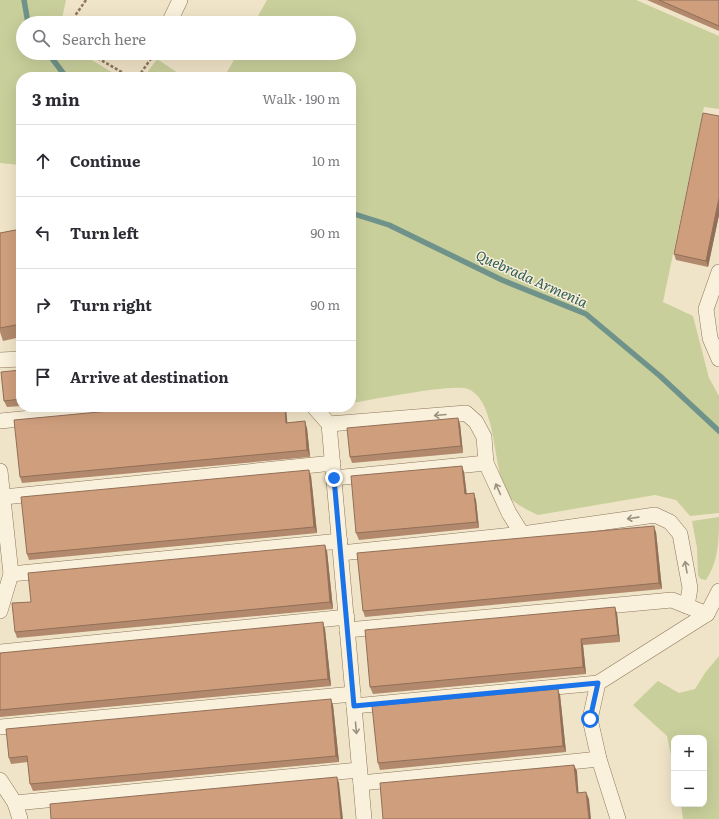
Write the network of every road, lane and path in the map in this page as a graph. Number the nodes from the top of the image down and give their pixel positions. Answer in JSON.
{"nodes":[{"id":1,"x":86,"y":0,"type":"edge"},
{"id":2,"x":180,"y":0,"type":"edge"},
{"id":3,"x":75,"y":16,"type":"edge"},
{"id":4,"x":172,"y":16,"type":"edge"},
{"id":5,"x":101,"y":60,"type":"edge"},
{"id":6,"x":151,"y":60,"type":"edge"},
{"id":7,"x":121,"y":72,"type":"edge"},
{"id":8,"x":142,"y":72,"type":"edge"},
{"id":9,"x":719,"y":276,"type":"edge"},
{"id":10,"x":16,"y":359,"type":"edge"},
{"id":11,"x":719,"y":359,"type":"edge"},
{"id":12,"x":0,"y":360,"type":"edge"},
{"id":13,"x":92,"y":412,"type":"edge"},
{"id":14,"x":318,"y":412,"type":"edge"},
{"id":15,"x":0,"y":421,"type":"edge"},
{"id":16,"x":329,"y":424,"type":"junction"},
{"id":17,"x":486,"y":463,"type":"junction"},
{"id":18,"x":0,"y":471,"type":"edge"},
{"id":19,"x":334,"y":471,"type":"junction"},
{"id":20,"x":4,"y":496,"type":"junction"},
{"id":21,"x":522,"y":534,"type":"junction"},
{"id":22,"x":341,"y":547,"type":"junction"},
{"id":23,"x":11,"y":574,"type":"junction"},
{"id":24,"x":719,"y":592,"type":"edge"},
{"id":25,"x":687,"y":606,"type":"junction"},
{"id":26,"x":0,"y":611,"type":"edge"},
{"id":27,"x":707,"y":614,"type":"junction"},
{"id":28,"x":347,"y":624,"type":"junction"},
{"id":29,"x":0,"y":652,"type":"edge"},
{"id":30,"x":598,"y":683,"type":"junction"},
{"id":31,"x":353,"y":700,"type":"junction"},
{"id":32,"x":0,"y":727,"type":"edge"},
{"id":33,"x":599,"y":759,"type":"junction"},
{"id":34,"x":360,"y":776,"type":"junction"},
{"id":35,"x":0,"y":780,"type":"edge"},
{"id":36,"x":15,"y":803,"type":"junction"},
{"id":37,"x":20,"y":819,"type":"edge"},
{"id":38,"x":364,"y":819,"type":"edge"},
{"id":39,"x":618,"y":819,"type":"edge"}],
"edges":[{"from":1,"to":3,"type":"path"},
{"from":2,"to":4,"type":"street"},
{"from":5,"to":7,"type":"path"},
{"from":6,"to":8,"type":"path"},
{"from":9,"to":11,"type":"street"},
{"from":10,"to":12,"type":"street"},
{"from":13,"to":15,"type":"street"},
{"from":14,"to":16,"type":"street"},
{"from":17,"to":16,"type":"street","one_way":true},
{"from":16,"to":19,"type":"street"},
{"from":17,"to":19,"type":"street"},
{"from":21,"to":17,"type":"street","one_way":true},
{"from":18,"to":20,"type":"street"},
{"from":19,"to":20,"type":"street"},
{"from":19,"to":22,"type":"street"},
{"from":20,"to":23,"type":"street"},
{"from":21,"to":22,"type":"street"},
{"from":25,"to":21,"type":"street","one_way":true},
{"from":22,"to":23,"type":"street"},
{"from":22,"to":28,"type":"street"},
{"from":23,"to":26,"type":"street"},
{"from":24,"to":27,"type":"street"},
{"from":25,"to":27,"type":"street"},
{"from":25,"to":28,"type":"street"},
{"from":27,"to":30,"type":"street"},
{"from":28,"to":29,"type":"street"},
{"from":28,"to":31,"type":"street"},
{"from":30,"to":31,"type":"street"},
{"from":30,"to":33,"type":"street"},
{"from":31,"to":32,"type":"street"},
{"from":31,"to":34,"type":"street","one_way":true},
{"from":33,"to":34,"type":"street"},
{"from":33,"to":39,"type":"street"},
{"from":34,"to":36,"type":"street"},
{"from":34,"to":38,"type":"street"},
{"from":35,"to":36,"type":"street"},
{"from":36,"to":37,"type":"street"}]}
